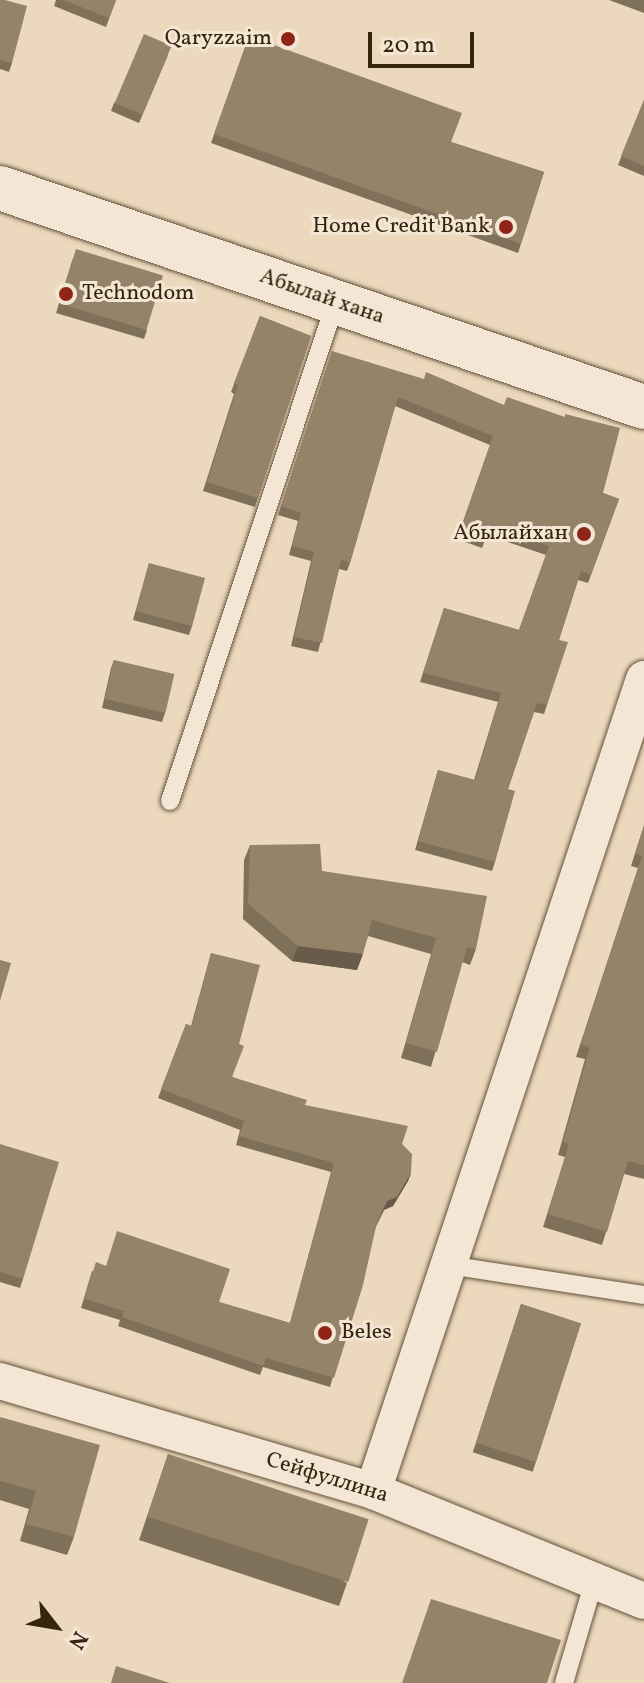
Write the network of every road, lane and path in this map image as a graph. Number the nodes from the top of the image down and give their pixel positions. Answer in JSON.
{"nodes":[{"id":1,"x":0,"y":188,"type":"edge"},
{"id":2,"x":336,"y":301,"type":"junction"},
{"id":3,"x":644,"y":407,"type":"edge"},
{"id":4,"x":644,"y":679,"type":"edge"},
{"id":5,"x":170,"y":801,"type":"dead end"},
{"id":6,"x":448,"y":1265,"type":"junction"},
{"id":7,"x":644,"y":1295,"type":"edge"},
{"id":8,"x":0,"y":1381,"type":"edge"},
{"id":9,"x":373,"y":1491,"type":"junction"},
{"id":10,"x":594,"y":1581,"type":"junction"},
{"id":11,"x":644,"y":1601,"type":"edge"},
{"id":12,"x":564,"y":1683,"type":"edge"}],
"edges":[{"from":1,"to":2,"type":"main road","name":"Абылай хана"},
{"from":2,"to":3,"type":"main road","name":"Абылай хана"},
{"from":2,"to":5,"type":"lane"},
{"from":4,"to":6,"type":"street"},
{"from":6,"to":7,"type":"lane"},
{"from":6,"to":9,"type":"street"},
{"from":8,"to":9,"type":"street","name":"Сейфуллина"},
{"from":9,"to":10,"type":"street","name":"Сейфуллина"},
{"from":10,"to":11,"type":"street","name":"Сейфуллина"},
{"from":10,"to":12,"type":"lane"}]}
